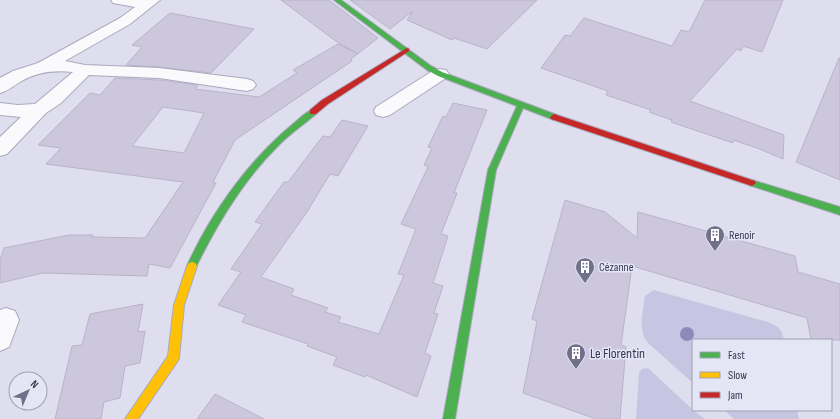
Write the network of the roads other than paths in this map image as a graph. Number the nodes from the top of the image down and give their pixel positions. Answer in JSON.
{"nodes":[{"id":1,"x":118,"y":0,"type":"edge"},
{"id":2,"x":337,"y":0,"type":"edge"},
{"id":3,"x":150,"y":2,"type":"edge"},
{"id":4,"x":124,"y":21,"type":"junction"},
{"id":5,"x":407,"y":50,"type":"junction"},
{"id":6,"x":93,"y":60,"type":"junction"},
{"id":7,"x":44,"y":66,"type":"junction"},
{"id":8,"x":440,"y":74,"type":"junction"},
{"id":9,"x":247,"y":85,"type":"dead end"},
{"id":10,"x":0,"y":87,"type":"edge"},
{"id":11,"x":521,"y":105,"type":"junction"},
{"id":12,"x":0,"y":109,"type":"edge"},
{"id":13,"x":39,"y":110,"type":"junction"},
{"id":14,"x":383,"y":111,"type":"dead end"},
{"id":15,"x":0,"y":149,"type":"edge"},
{"id":16,"x":840,"y":210,"type":"edge"},
{"id":17,"x":132,"y":419,"type":"edge"},
{"id":18,"x":449,"y":419,"type":"edge"}],
"edges":[{"from":1,"to":3,"type":"street"},
{"from":2,"to":5,"type":"street"},
{"from":3,"to":4,"type":"street"},
{"from":4,"to":6,"type":"street"},
{"from":4,"to":7,"type":"street"},
{"from":5,"to":8,"type":"street"},
{"from":5,"to":17,"type":"street"},
{"from":6,"to":7,"type":"street"},
{"from":6,"to":9,"type":"street"},
{"from":6,"to":13,"type":"street"},
{"from":7,"to":10,"type":"street"},
{"from":8,"to":11,"type":"street"},
{"from":8,"to":14,"type":"street"},
{"from":11,"to":16,"type":"street"},
{"from":11,"to":18,"type":"street"},
{"from":12,"to":13,"type":"street"},
{"from":13,"to":15,"type":"street"}]}
